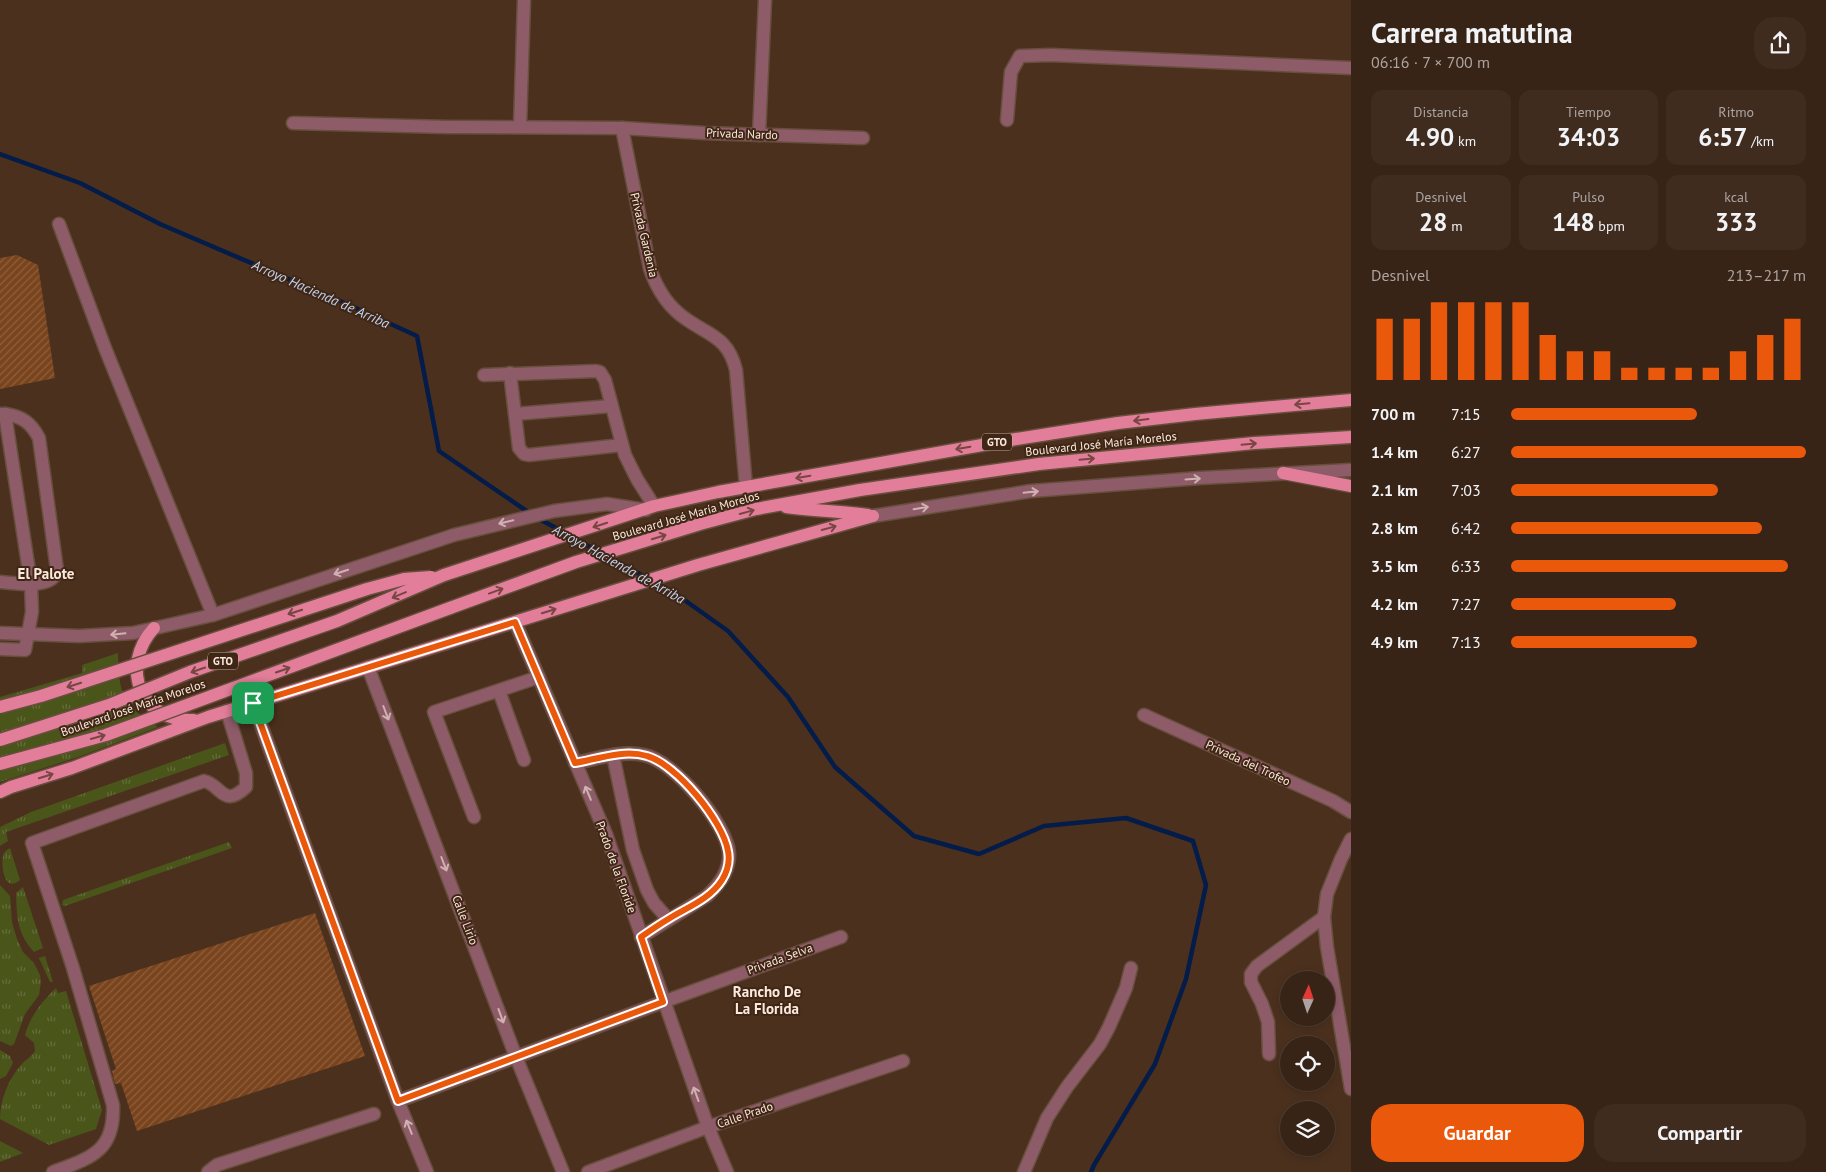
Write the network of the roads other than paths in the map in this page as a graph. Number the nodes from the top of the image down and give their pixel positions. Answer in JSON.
{"nodes":[{"id":1,"x":524,"y":0,"type":"edge"},
{"id":2,"x":765,"y":0,"type":"edge"},
{"id":3,"x":1351,"y":68,"type":"edge"},
{"id":4,"x":1007,"y":120,"type":"dead end"},
{"id":5,"x":293,"y":123,"type":"dead end"},
{"id":6,"x":520,"y":128,"type":"junction"},
{"id":7,"x":622,"y":128,"type":"junction"},
{"id":8,"x":759,"y":135,"type":"junction"},
{"id":9,"x":863,"y":138,"type":"dead end"},
{"id":10,"x":59,"y":224,"type":"dead end"},
{"id":11,"x":510,"y":373,"type":"junction"},
{"id":12,"x":484,"y":374,"type":"dead end"},
{"id":13,"x":1351,"y":400,"type":"edge"},
{"id":14,"x":611,"y":406,"type":"junction"},
{"id":15,"x":3,"y":414,"type":"edge"},
{"id":16,"x":515,"y":414,"type":"junction"},
{"id":17,"x":1351,"y":437,"type":"edge"},
{"id":18,"x":622,"y":445,"type":"junction"},
{"id":19,"x":1351,"y":470,"type":"edge"},
{"id":20,"x":1283,"y":473,"type":"junction"},
{"id":21,"x":1351,"y":486,"type":"edge"},
{"id":22,"x":746,"y":487,"type":"junction"},
{"id":23,"x":776,"y":506,"type":"junction"},
{"id":24,"x":650,"y":508,"type":"junction"},
{"id":25,"x":873,"y":516,"type":"junction"},
{"id":26,"x":444,"y":576,"type":"junction"},
{"id":27,"x":0,"y":582,"type":"edge"},
{"id":28,"x":31,"y":584,"type":"junction"},
{"id":29,"x":213,"y":615,"type":"junction"},
{"id":30,"x":515,"y":622,"type":"junction"},
{"id":31,"x":154,"y":628,"type":"junction"},
{"id":32,"x":0,"y":633,"type":"edge"},
{"id":33,"x":27,"y":634,"type":"junction"},
{"id":34,"x":0,"y":649,"type":"edge"},
{"id":35,"x":368,"y":667,"type":"junction"},
{"id":36,"x":539,"y":677,"type":"junction"},
{"id":37,"x":499,"y":691,"type":"junction"},
{"id":38,"x":253,"y":703,"type":"junction"},
{"id":39,"x":0,"y":707,"type":"edge"},
{"id":40,"x":227,"y":711,"type":"junction"},
{"id":41,"x":1144,"y":715,"type":"dead end"},
{"id":42,"x":208,"y":717,"type":"junction"},
{"id":43,"x":0,"y":740,"type":"edge"},
{"id":44,"x":613,"y":756,"type":"junction"},
{"id":45,"x":524,"y":760,"type":"dead end"},
{"id":46,"x":575,"y":763,"type":"junction"},
{"id":47,"x":0,"y":764,"type":"edge"},
{"id":48,"x":0,"y":792,"type":"edge"},
{"id":49,"x":1351,"y":812,"type":"edge"},
{"id":50,"x":474,"y":817,"type":"dead end"},
{"id":51,"x":1351,"y":839,"type":"edge"},
{"id":52,"x":1324,"y":918,"type":"junction"},
{"id":53,"x":668,"y":919,"type":"junction"},
{"id":54,"x":641,"y":937,"type":"junction"},
{"id":55,"x":841,"y":937,"type":"dead end"},
{"id":56,"x":1131,"y":968,"type":"dead end"},
{"id":57,"x":663,"y":1002,"type":"junction"},
{"id":58,"x":1269,"y":1054,"type":"dead end"},
{"id":59,"x":516,"y":1057,"type":"junction"},
{"id":60,"x":903,"y":1061,"type":"dead end"},
{"id":61,"x":1351,"y":1089,"type":"edge"},
{"id":62,"x":398,"y":1101,"type":"junction"},
{"id":63,"x":374,"y":1114,"type":"dead end"},
{"id":64,"x":708,"y":1127,"type":"junction"},
{"id":65,"x":53,"y":1172,"type":"edge"},
{"id":66,"x":208,"y":1172,"type":"edge"},
{"id":67,"x":427,"y":1172,"type":"edge"},
{"id":68,"x":563,"y":1172,"type":"edge"},
{"id":69,"x":588,"y":1172,"type":"edge"},
{"id":70,"x":727,"y":1172,"type":"edge"},
{"id":71,"x":1024,"y":1172,"type":"edge"}],
"edges":[{"from":1,"to":6,"type":"street"},
{"from":2,"to":8,"type":"street"},
{"from":3,"to":4,"type":"street"},
{"from":5,"to":6,"type":"street","name":"Privada Nardo"},
{"from":6,"to":7,"type":"street","name":"Privada Nardo"},
{"from":7,"to":8,"type":"street","name":"Privada Nardo"},
{"from":7,"to":22,"type":"street","name":"Privada Gardenia"},
{"from":8,"to":9,"type":"street","name":"Privada Nardo"},
{"from":10,"to":29,"type":"street"},
{"from":11,"to":12,"type":"street"},
{"from":11,"to":14,"type":"street"},
{"from":11,"to":16,"type":"street"},
{"from":13,"to":22,"type":"main road","name":"Boulevard José María Morelos","number":"GTO","one_way":true},
{"from":14,"to":16,"type":"street"},
{"from":14,"to":18,"type":"street"},
{"from":15,"to":28,"type":"street"},
{"from":15,"to":28,"type":"street"},
{"from":16,"to":18,"type":"street"},
{"from":23,"to":17,"type":"main road","name":"Boulevard José María Morelos","number":"GTO","one_way":true},
{"from":18,"to":24,"type":"street"},
{"from":19,"to":20,"type":"street"},
{"from":20,"to":21,"type":"main road"},
{"from":25,"to":20,"type":"street","one_way":true},
{"from":22,"to":24,"type":"main road","name":"Boulevard José María Morelos","number":"GTO"},
{"from":23,"to":25,"type":"main road"},
{"from":47,"to":23,"type":"main road","name":"Boulevard José María Morelos","number":"GTO","one_way":true,"bridge":true},
{"from":24,"to":26,"type":"main road","name":"Boulevard José María Morelos","number":"GTO","one_way":true},
{"from":24,"to":29,"type":"street","name":"Boulevard José María Morelos","one_way":true},
{"from":30,"to":25,"type":"main road","one_way":true},
{"from":26,"to":39,"type":"main road","one_way":true,"bridge":true},
{"from":26,"to":43,"type":"main road","name":"Boulevard José María Morelos","number":"GTO","one_way":true,"bridge":true},
{"from":27,"to":28,"type":"street"},
{"from":28,"to":33,"type":"street"},
{"from":29,"to":31,"type":"street","name":"Boulevard José María Morelos"},
{"from":30,"to":35,"type":"main road"},
{"from":30,"to":36,"type":"street","name":"Prado de la Floride"},
{"from":31,"to":33,"type":"street","name":"Boulevard José María Morelos","one_way":true},
{"from":31,"to":42,"type":"main road"},
{"from":32,"to":33,"type":"street","name":"Boulevard José María Morelos"},
{"from":33,"to":34,"type":"street"},
{"from":35,"to":38,"type":"main road"},
{"from":35,"to":59,"type":"street","name":"Calle Lirio","one_way":true},
{"from":36,"to":37,"type":"street"},
{"from":36,"to":46,"type":"street","name":"Prado de la Floride"},
{"from":37,"to":45,"type":"street"},
{"from":37,"to":50,"type":"street"},
{"from":38,"to":40,"type":"main road"},
{"from":38,"to":62,"type":"street"},
{"from":40,"to":42,"type":"main road"},
{"from":40,"to":65,"type":"street"},
{"from":41,"to":49,"type":"street","name":"Privada del Trofeo"},
{"from":48,"to":42,"type":"main road","one_way":true},
{"from":44,"to":46,"type":"street"},
{"from":44,"to":53,"type":"street"},
{"from":44,"to":53,"type":"street"},
{"from":54,"to":46,"type":"street","name":"Prado de la Floride","one_way":true},
{"from":51,"to":52,"type":"street"},
{"from":52,"to":58,"type":"street"},
{"from":52,"to":61,"type":"street"},
{"from":53,"to":54,"type":"street"},
{"from":54,"to":57,"type":"street","name":"Prado de la Floride"},
{"from":55,"to":57,"type":"street","name":"Privada Selva"},
{"from":56,"to":71,"type":"street"},
{"from":57,"to":59,"type":"street","name":"Privada Selva"},
{"from":64,"to":57,"type":"street","name":"Prado de la Floride","one_way":true},
{"from":59,"to":62,"type":"street","name":"Privada Selva"},
{"from":59,"to":68,"type":"street","name":"Calle Lirio"},
{"from":60,"to":64,"type":"street","name":"Calle Prado"},
{"from":67,"to":62,"type":"street","one_way":true},
{"from":63,"to":66,"type":"street"},
{"from":64,"to":69,"type":"street","name":"Calle Prado"},
{"from":64,"to":70,"type":"street","name":"Prado de la Floride"}]}
